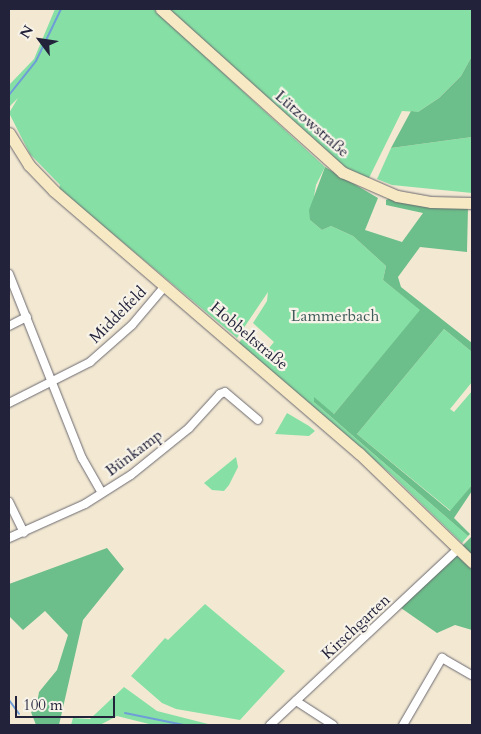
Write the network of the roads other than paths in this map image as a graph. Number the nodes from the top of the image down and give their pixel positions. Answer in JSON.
{"nodes":[{"id":1,"x":161,"y":9,"type":"edge"},
{"id":2,"x":9,"y":133,"type":"edge"},
{"id":3,"x":472,"y":203,"type":"edge"},
{"id":4,"x":9,"y":274,"type":"edge"},
{"id":5,"x":165,"y":286,"type":"junction"},
{"id":6,"x":27,"y":317,"type":"junction"},
{"id":7,"x":9,"y":326,"type":"edge"},
{"id":8,"x":51,"y":382,"type":"junction"},
{"id":9,"x":9,"y":403,"type":"edge"},
{"id":10,"x":258,"y":420,"type":"dead end"},
{"id":11,"x":102,"y":494,"type":"junction"},
{"id":12,"x":9,"y":502,"type":"edge"},
{"id":13,"x":24,"y":533,"type":"junction"},
{"id":14,"x":9,"y":538,"type":"edge"},
{"id":15,"x":459,"y":548,"type":"junction"},
{"id":16,"x":472,"y":562,"type":"edge"},
{"id":17,"x":472,"y":675,"type":"edge"},
{"id":18,"x":296,"y":701,"type":"junction"},
{"id":19,"x":270,"y":725,"type":"edge"},
{"id":20,"x":332,"y":725,"type":"edge"},
{"id":21,"x":403,"y":725,"type":"edge"}],
"edges":[{"from":1,"to":3,"type":"street","name":"Lützowstraße"},
{"from":2,"to":5,"type":"street","name":"Hobbeltstraße"},
{"from":4,"to":6,"type":"street"},
{"from":5,"to":8,"type":"street","name":"Middelfeld"},
{"from":5,"to":15,"type":"street","name":"Hobbeltstraße"},
{"from":6,"to":7,"type":"street"},
{"from":6,"to":8,"type":"street"},
{"from":8,"to":9,"type":"street","name":"Middelfeld"},
{"from":8,"to":11,"type":"street"},
{"from":10,"to":11,"type":"street","name":"Bünkamp"},
{"from":11,"to":13,"type":"street","name":"Bünkamp"},
{"from":12,"to":13,"type":"street"},
{"from":13,"to":14,"type":"street","name":"Bünkamp"},
{"from":15,"to":16,"type":"street","name":"Hobbeltstraße"},
{"from":15,"to":18,"type":"street","name":"Kirschgarten"},
{"from":17,"to":21,"type":"street"},
{"from":18,"to":19,"type":"street","name":"Kirschgarten"},
{"from":18,"to":20,"type":"street"}]}
